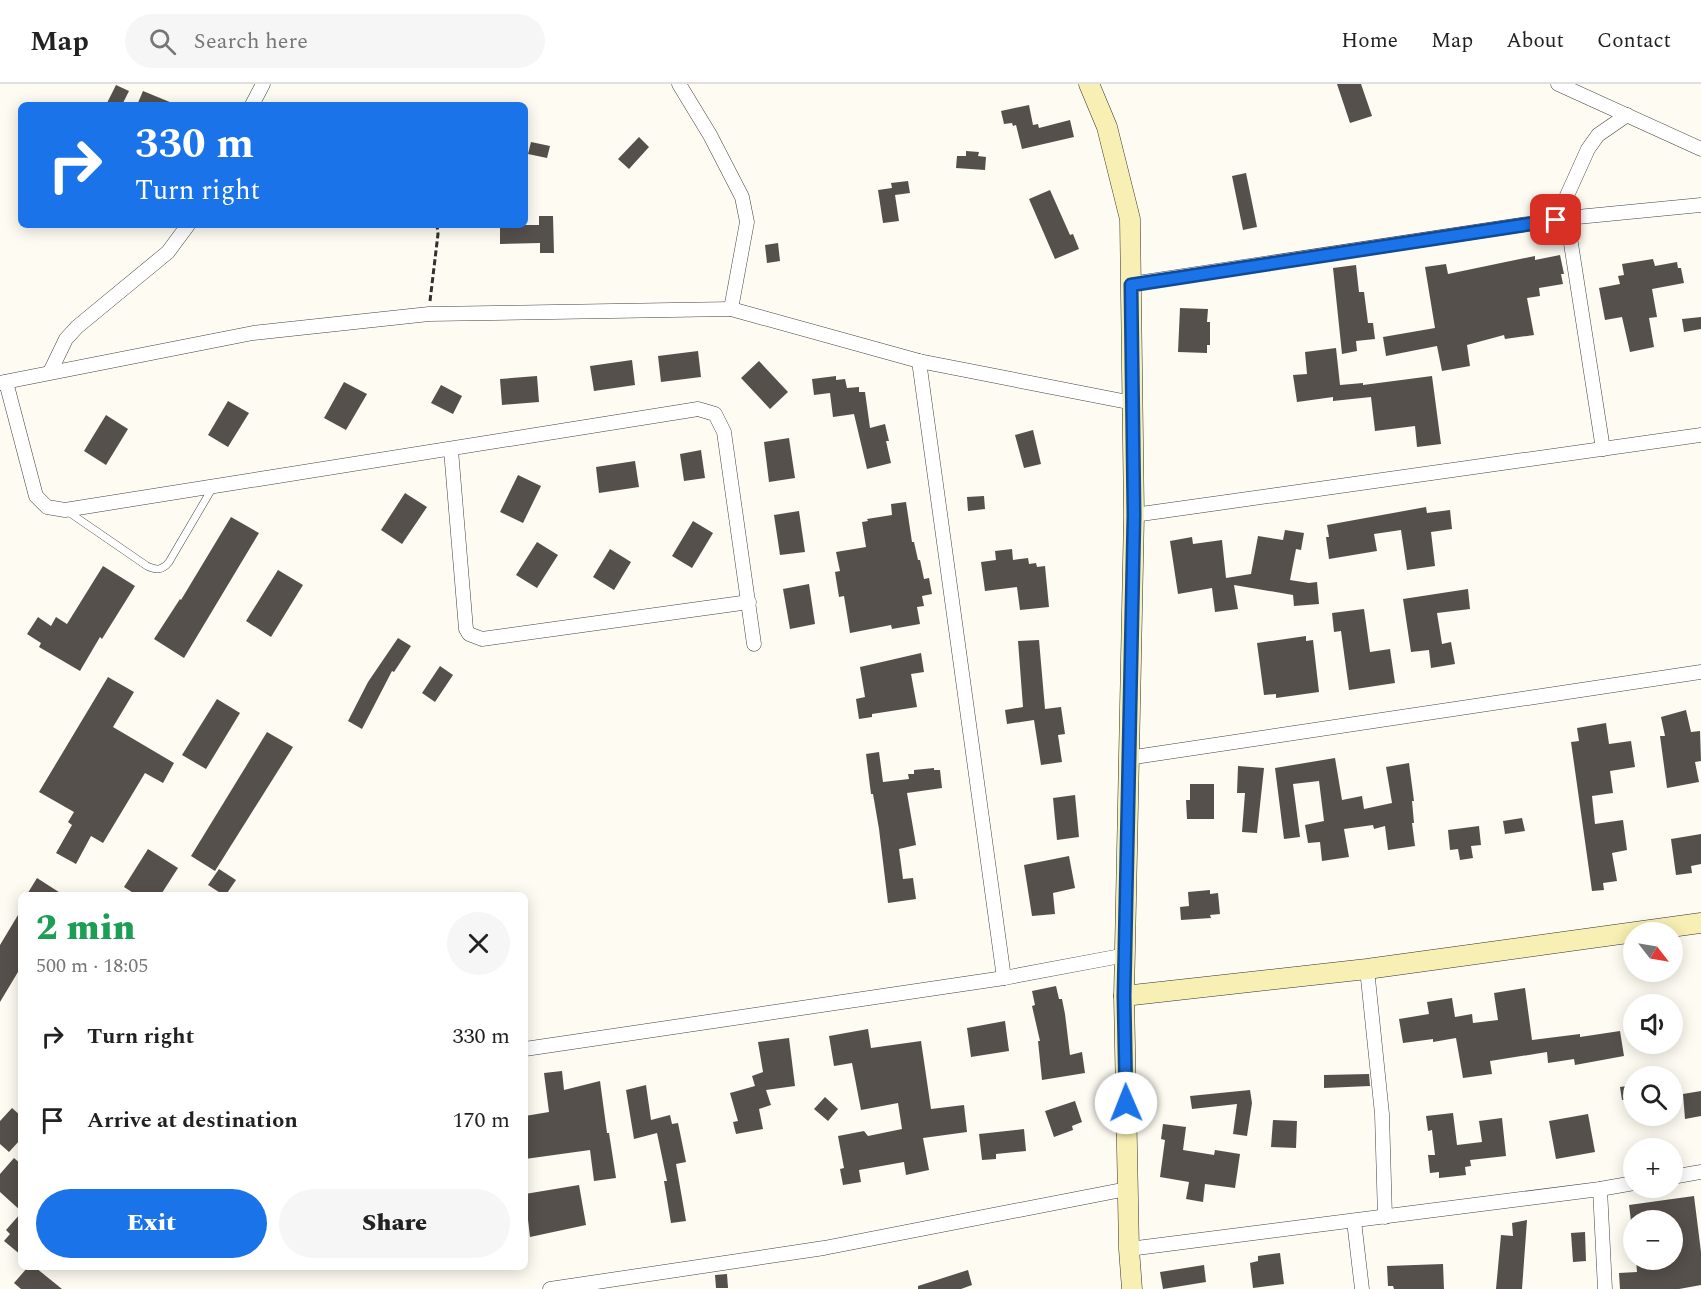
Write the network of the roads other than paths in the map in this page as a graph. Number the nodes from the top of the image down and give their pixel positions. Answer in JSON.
{"nodes":[{"id":1,"x":263,"y":84,"type":"edge"},
{"id":2,"x":679,"y":84,"type":"edge"},
{"id":3,"x":1089,"y":84,"type":"edge"},
{"id":4,"x":1558,"y":84,"type":"edge"},
{"id":5,"x":254,"y":102,"type":"edge"},
{"id":6,"x":1627,"y":115,"type":"junction"},
{"id":7,"x":1701,"y":149,"type":"edge"},
{"id":8,"x":1701,"y":205,"type":"edge"},
{"id":9,"x":1561,"y":219,"type":"junction"},
{"id":10,"x":186,"y":228,"type":"edge"},
{"id":11,"x":1131,"y":285,"type":"junction"},
{"id":12,"x":731,"y":309,"type":"junction"},
{"id":13,"x":919,"y":361,"type":"junction"},
{"id":14,"x":50,"y":372,"type":"junction"},
{"id":15,"x":3,"y":382,"type":"edge"},
{"id":16,"x":1133,"y":403,"type":"junction"},
{"id":17,"x":1701,"y":435,"type":"edge"},
{"id":18,"x":1603,"y":449,"type":"junction"},
{"id":19,"x":451,"y":450,"type":"junction"},
{"id":20,"x":213,"y":487,"type":"junction"},
{"id":21,"x":66,"y":510,"type":"junction"},
{"id":22,"x":1134,"y":515,"type":"junction"},
{"id":23,"x":749,"y":602,"type":"junction"},
{"id":24,"x":754,"y":644,"type":"dead end"},
{"id":25,"x":1701,"y":672,"type":"edge"},
{"id":26,"x":1128,"y":758,"type":"junction"},
{"id":27,"x":1701,"y":923,"type":"edge"},
{"id":28,"x":1126,"y":955,"type":"junction"},
{"id":29,"x":1367,"y":969,"type":"junction"},
{"id":30,"x":1004,"y":978,"type":"junction"},
{"id":31,"x":1124,"y":996,"type":"junction"},
{"id":32,"x":528,"y":1049,"type":"edge"},
{"id":33,"x":1701,"y":1172,"type":"edge"},
{"id":34,"x":1683,"y":1175,"type":"edge"},
{"id":35,"x":1623,"y":1185,"type":"edge"},
{"id":36,"x":1600,"y":1189,"type":"junction"},
{"id":37,"x":1127,"y":1190,"type":"junction"},
{"id":38,"x":1385,"y":1217,"type":"junction"},
{"id":39,"x":1354,"y":1221,"type":"junction"},
{"id":40,"x":1129,"y":1249,"type":"junction"},
{"id":41,"x":604,"y":1285,"type":"edge"},
{"id":42,"x":550,"y":1289,"type":"edge"},
{"id":43,"x":1132,"y":1289,"type":"edge"},
{"id":44,"x":1362,"y":1289,"type":"edge"},
{"id":45,"x":1605,"y":1289,"type":"edge"}],
"edges":[{"from":1,"to":5,"type":"street"},
{"from":2,"to":12,"type":"street"},
{"from":3,"to":11,"type":"street"},
{"from":4,"to":6,"type":"street"},
{"from":6,"to":7,"type":"street"},
{"from":6,"to":9,"type":"street"},
{"from":8,"to":9,"type":"street"},
{"from":9,"to":11,"type":"street"},
{"from":9,"to":18,"type":"street"},
{"from":10,"to":14,"type":"street"},
{"from":11,"to":16,"type":"street"},
{"from":12,"to":13,"type":"street"},
{"from":12,"to":14,"type":"street"},
{"from":13,"to":16,"type":"street"},
{"from":13,"to":30,"type":"street"},
{"from":14,"to":15,"type":"street"},
{"from":15,"to":21,"type":"street"},
{"from":16,"to":22,"type":"street"},
{"from":17,"to":18,"type":"street"},
{"from":18,"to":22,"type":"street"},
{"from":19,"to":20,"type":"street"},
{"from":19,"to":23,"type":"street"},
{"from":19,"to":23,"type":"street"},
{"from":20,"to":21,"type":"street"},
{"from":20,"to":21,"type":"lane"},
{"from":22,"to":26,"type":"street"},
{"from":23,"to":24,"type":"street"},
{"from":25,"to":26,"type":"street"},
{"from":26,"to":28,"type":"street"},
{"from":27,"to":29,"type":"street"},
{"from":28,"to":30,"type":"street"},
{"from":28,"to":31,"type":"street"},
{"from":29,"to":31,"type":"street"},
{"from":29,"to":38,"type":"street"},
{"from":30,"to":32,"type":"street"},
{"from":31,"to":37,"type":"street"},
{"from":33,"to":34,"type":"street"},
{"from":35,"to":36,"type":"street"},
{"from":36,"to":38,"type":"street"},
{"from":36,"to":45,"type":"street"},
{"from":37,"to":40,"type":"street"},
{"from":37,"to":41,"type":"street"},
{"from":38,"to":39,"type":"street"},
{"from":39,"to":40,"type":"street"},
{"from":39,"to":44,"type":"street"},
{"from":40,"to":43,"type":"street"},
{"from":41,"to":42,"type":"street"}]}
